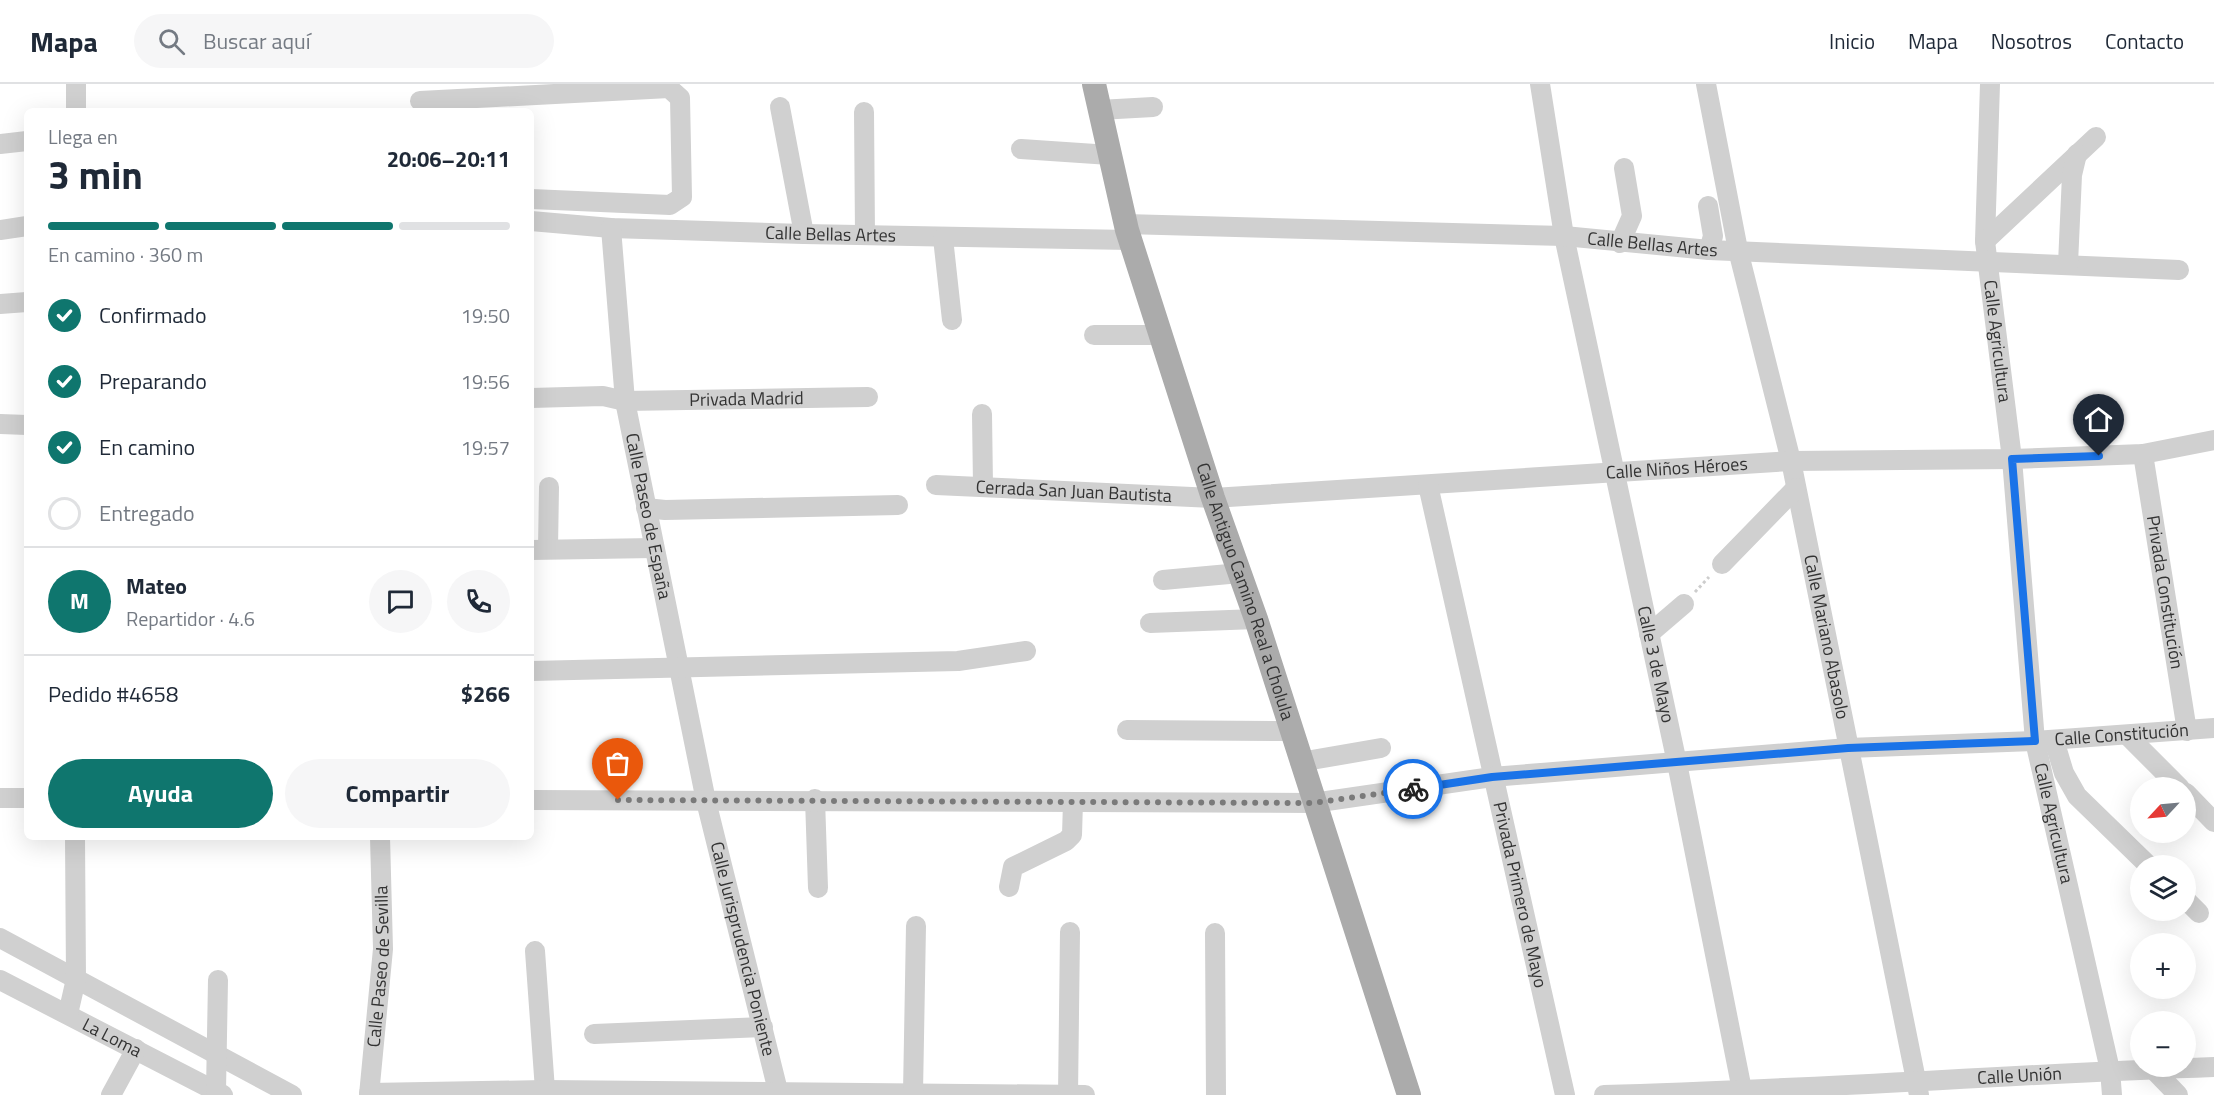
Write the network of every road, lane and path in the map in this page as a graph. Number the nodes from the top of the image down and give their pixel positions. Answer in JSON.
{"nodes":[{"id":1,"x":76,"y":84,"type":"edge"},
{"id":2,"x":1094,"y":84,"type":"edge"},
{"id":3,"x":1540,"y":84,"type":"edge"},
{"id":4,"x":1706,"y":84,"type":"edge"},
{"id":5,"x":1990,"y":84,"type":"edge"},
{"id":6,"x":420,"y":99,"type":"edge"},
{"id":7,"x":780,"y":107,"type":"dead end"},
{"id":8,"x":1153,"y":107,"type":"dead end"},
{"id":9,"x":76,"y":108,"type":"edge"},
{"id":10,"x":1099,"y":110,"type":"junction"},
{"id":11,"x":864,"y":112,"type":"dead end"},
{"id":12,"x":2096,"y":137,"type":"dead end"},
{"id":13,"x":24,"y":141,"type":"edge"},
{"id":14,"x":0,"y":144,"type":"edge"},
{"id":15,"x":1021,"y":149,"type":"dead end"},
{"id":16,"x":2077,"y":154,"type":"junction"},
{"id":17,"x":1110,"y":155,"type":"junction"},
{"id":18,"x":1623,"y":168,"type":"dead end"},
{"id":19,"x":534,"y":199,"type":"edge"},
{"id":20,"x":1708,"y":206,"type":"dead end"},
{"id":21,"x":534,"y":221,"type":"edge"},
{"id":22,"x":24,"y":226,"type":"edge"},
{"id":23,"x":611,"y":228,"type":"junction"},
{"id":24,"x":0,"y":230,"type":"edge"},
{"id":25,"x":1128,"y":232,"type":"junction"},
{"id":26,"x":804,"y":234,"type":"junction"},
{"id":27,"x":865,"y":235,"type":"junction"},
{"id":28,"x":1564,"y":236,"type":"junction"},
{"id":29,"x":943,"y":238,"type":"junction"},
{"id":30,"x":1985,"y":242,"type":"junction"},
{"id":31,"x":1620,"y":243,"type":"junction"},
{"id":32,"x":1709,"y":250,"type":"junction"},
{"id":33,"x":1738,"y":250,"type":"junction"},
{"id":34,"x":1989,"y":262,"type":"junction"},
{"id":35,"x":2068,"y":264,"type":"junction"},
{"id":36,"x":2179,"y":270,"type":"dead end"},
{"id":37,"x":24,"y":302,"type":"edge"},
{"id":38,"x":0,"y":304,"type":"edge"},
{"id":39,"x":952,"y":320,"type":"dead end"},
{"id":40,"x":1094,"y":334,"type":"dead end"},
{"id":41,"x":1161,"y":335,"type":"junction"},
{"id":42,"x":534,"y":398,"type":"edge"},
{"id":43,"x":868,"y":398,"type":"dead end"},
{"id":44,"x":625,"y":401,"type":"junction"},
{"id":45,"x":982,"y":414,"type":"dead end"},
{"id":46,"x":0,"y":424,"type":"edge"},
{"id":47,"x":24,"y":425,"type":"edge"},
{"id":48,"x":2214,"y":440,"type":"edge"},
{"id":49,"x":2143,"y":454,"type":"junction"},
{"id":50,"x":2012,"y":459,"type":"junction"},
{"id":51,"x":1791,"y":461,"type":"junction"},
{"id":52,"x":1613,"y":474,"type":"junction"},
{"id":53,"x":1428,"y":484,"type":"junction"},
{"id":54,"x":936,"y":485,"type":"dead end"},
{"id":55,"x":983,"y":486,"type":"junction"},
{"id":56,"x":549,"y":487,"type":"dead end"},
{"id":57,"x":1796,"y":488,"type":"junction"},
{"id":58,"x":1213,"y":498,"type":"junction"},
{"id":59,"x":898,"y":505,"type":"dead end"},
{"id":60,"x":646,"y":508,"type":"junction"},
{"id":61,"x":654,"y":548,"type":"junction"},
{"id":62,"x":539,"y":550,"type":"edge"},
{"id":63,"x":1722,"y":564,"type":"joint"},
{"id":64,"x":1240,"y":573,"type":"junction"},
{"id":65,"x":1163,"y":580,"type":"dead end"},
{"id":66,"x":1684,"y":604,"type":"joint"},
{"id":67,"x":1256,"y":619,"type":"junction"},
{"id":68,"x":1150,"y":623,"type":"dead end"},
{"id":69,"x":1649,"y":634,"type":"junction"},
{"id":70,"x":1026,"y":651,"type":"dead end"},
{"id":71,"x":679,"y":666,"type":"junction"},
{"id":72,"x":534,"y":671,"type":"edge"},
{"id":73,"x":2214,"y":728,"type":"edge"},
{"id":74,"x":1126,"y":730,"type":"dead end"},
{"id":75,"x":1290,"y":731,"type":"junction"},
{"id":76,"x":2187,"y":731,"type":"junction"},
{"id":77,"x":2128,"y":736,"type":"junction"},
{"id":78,"x":2044,"y":741,"type":"junction"},
{"id":79,"x":1381,"y":748,"type":"dead end"},
{"id":80,"x":1848,"y":748,"type":"junction"},
{"id":81,"x":1300,"y":762,"type":"junction"},
{"id":82,"x":1677,"y":763,"type":"junction"},
{"id":83,"x":1492,"y":777,"type":"junction"},
{"id":84,"x":2169,"y":777,"type":"edge"},
{"id":85,"x":0,"y":798,"type":"edge"},
{"id":86,"x":24,"y":798,"type":"edge"},
{"id":87,"x":814,"y":799,"type":"junction"},
{"id":88,"x":534,"y":800,"type":"edge"},
{"id":89,"x":706,"y":801,"type":"junction"},
{"id":90,"x":1073,"y":802,"type":"junction"},
{"id":91,"x":1313,"y":803,"type":"junction"},
{"id":92,"x":2196,"y":803,"type":"edge"},
{"id":93,"x":2214,"y":822,"type":"edge"},
{"id":94,"x":75,"y":840,"type":"edge"},
{"id":95,"x":380,"y":840,"type":"edge"},
{"id":96,"x":2138,"y":855,"type":"edge"},
{"id":97,"x":1009,"y":887,"type":"dead end"},
{"id":98,"x":818,"y":888,"type":"dead end"},
{"id":99,"x":916,"y":926,"type":"dead end"},
{"id":100,"x":1070,"y":932,"type":"dead end"},
{"id":101,"x":1215,"y":933,"type":"dead end"},
{"id":102,"x":0,"y":938,"type":"edge"},
{"id":103,"x":536,"y":951,"type":"dead end"},
{"id":104,"x":76,"y":979,"type":"junction"},
{"id":105,"x":0,"y":980,"type":"edge"},
{"id":106,"x":218,"y":980,"type":"dead end"},
{"id":107,"x":68,"y":1014,"type":"junction"},
{"id":108,"x":763,"y":1027,"type":"junction"},
{"id":109,"x":594,"y":1034,"type":"dead end"},
{"id":110,"x":136,"y":1049,"type":"junction"},
{"id":111,"x":217,"y":1056,"type":"junction"},
{"id":112,"x":2214,"y":1067,"type":"edge"},
{"id":113,"x":2196,"y":1068,"type":"edge"},
{"id":114,"x":2110,"y":1070,"type":"junction"},
{"id":115,"x":2130,"y":1070,"type":"edge"},
{"id":116,"x":2161,"y":1077,"type":"edge"},
{"id":117,"x":1918,"y":1088,"type":"edge"},
{"id":118,"x":544,"y":1090,"type":"junction"},
{"id":119,"x":219,"y":1093,"type":"edge"},
{"id":120,"x":1743,"y":1093,"type":"edge"},
{"id":121,"x":369,"y":1094,"type":"edge"},
{"id":122,"x":913,"y":1094,"type":"junction"},
{"id":123,"x":111,"y":1095,"type":"edge"},
{"id":124,"x":292,"y":1095,"type":"edge"},
{"id":125,"x":779,"y":1095,"type":"edge"},
{"id":126,"x":1068,"y":1095,"type":"edge"},
{"id":127,"x":1085,"y":1095,"type":"edge"},
{"id":128,"x":1216,"y":1095,"type":"edge"},
{"id":129,"x":1409,"y":1095,"type":"edge"},
{"id":130,"x":1565,"y":1095,"type":"edge"},
{"id":131,"x":1604,"y":1095,"type":"edge"},
{"id":132,"x":2112,"y":1095,"type":"edge"},
{"id":133,"x":2178,"y":1095,"type":"edge"}],
"edges":[{"from":1,"to":9,"type":"street"},
{"from":2,"to":10,"type":"main road","name":"Calle Antiguo Camino Real a Cholula"},
{"from":3,"to":28,"type":"street","name":"Calle 3 de Mayo"},
{"from":4,"to":33,"type":"street","name":"Calle Mariano Abasolo"},
{"from":5,"to":30,"type":"street","name":"Calle Agricultura"},
{"from":6,"to":19,"type":"street"},
{"from":7,"to":26,"type":"street"},
{"from":8,"to":10,"type":"street"},
{"from":10,"to":17,"type":"main road","name":"Calle Antiguo Camino Real a Cholula"},
{"from":11,"to":27,"type":"street"},
{"from":12,"to":16,"type":"street"},
{"from":13,"to":14,"type":"street"},
{"from":15,"to":17,"type":"street"},
{"from":16,"to":30,"type":"street"},
{"from":16,"to":35,"type":"street"},
{"from":17,"to":25,"type":"main road","name":"Calle Antiguo Camino Real a Cholula"},
{"from":18,"to":31,"type":"street"},
{"from":20,"to":32,"type":"street"},
{"from":21,"to":23,"type":"street","name":"Calle Bellas Artes"},
{"from":22,"to":24,"type":"street"},
{"from":23,"to":26,"type":"street","name":"Calle Bellas Artes"},
{"from":23,"to":44,"type":"street","name":"Calle Paseo de España"},
{"from":25,"to":28,"type":"street","name":"Calle Bellas Artes"},
{"from":25,"to":29,"type":"street","name":"Calle Bellas Artes"},
{"from":25,"to":41,"type":"main road","name":"Calle Antiguo Camino Real a Cholula"},
{"from":26,"to":27,"type":"street","name":"Calle Bellas Artes"},
{"from":27,"to":29,"type":"street","name":"Calle Bellas Artes"},
{"from":28,"to":31,"type":"street","name":"Calle Bellas Artes"},
{"from":28,"to":52,"type":"street","name":"Calle 3 de Mayo"},
{"from":29,"to":39,"type":"street"},
{"from":30,"to":34,"type":"street","name":"Calle Agricultura"},
{"from":31,"to":32,"type":"street","name":"Calle Bellas Artes"},
{"from":32,"to":33,"type":"street","name":"Calle Bellas Artes"},
{"from":33,"to":34,"type":"street","name":"Calle Bellas Artes"},
{"from":33,"to":51,"type":"street","name":"Calle Mariano Abasolo"},
{"from":34,"to":35,"type":"street","name":"Calle Bellas Artes"},
{"from":34,"to":50,"type":"street","name":"Calle Agricultura"},
{"from":35,"to":36,"type":"street","name":"Calle Bellas Artes"},
{"from":37,"to":38,"type":"street"},
{"from":40,"to":41,"type":"street"},
{"from":41,"to":58,"type":"main road","name":"Calle Antiguo Camino Real a Cholula"},
{"from":42,"to":44,"type":"street","name":"Privada Madrid"},
{"from":43,"to":44,"type":"street","name":"Privada Madrid"},
{"from":44,"to":60,"type":"street","name":"Calle Paseo de España"},
{"from":45,"to":55,"type":"street"},
{"from":46,"to":47,"type":"street"},
{"from":48,"to":49,"type":"street","name":"Calle Niños Héroes"},
{"from":49,"to":50,"type":"street","name":"Calle Niños Héroes"},
{"from":49,"to":76,"type":"street","name":"Privada Constitución"},
{"from":50,"to":51,"type":"street","name":"Calle Niños Héroes"},
{"from":50,"to":78,"type":"street","name":"Calle Agricultura"},
{"from":51,"to":52,"type":"street","name":"Calle Niños Héroes"},
{"from":51,"to":57,"type":"street","name":"Calle Mariano Abasolo"},
{"from":52,"to":53,"type":"street","name":"Calle Niños Héroes"},
{"from":52,"to":69,"type":"street","name":"Calle 3 de Mayo"},
{"from":53,"to":58,"type":"street","name":"Calle Niños Héroes"},
{"from":53,"to":83,"type":"street","name":"Privada Primero de Mayo"},
{"from":54,"to":55,"type":"street","name":"Cerrada San Juan Bautista"},
{"from":55,"to":58,"type":"street","name":"Cerrada San Juan Bautista"},
{"from":56,"to":62,"type":"street"},
{"from":57,"to":63,"type":"street"},
{"from":57,"to":80,"type":"street","name":"Calle Mariano Abasolo"},
{"from":58,"to":64,"type":"main road","name":"Calle Antiguo Camino Real a Cholula"},
{"from":59,"to":60,"type":"street"},
{"from":60,"to":61,"type":"street","name":"Calle Paseo de España"},
{"from":61,"to":62,"type":"street"},
{"from":61,"to":71,"type":"street","name":"Calle Paseo de España"},
{"from":63,"to":66,"type":"path"},
{"from":64,"to":65,"type":"street"},
{"from":64,"to":67,"type":"main road","name":"Calle Antiguo Camino Real a Cholula"},
{"from":66,"to":69,"type":"street"},
{"from":67,"to":68,"type":"street"},
{"from":67,"to":75,"type":"main road","name":"Calle Antiguo Camino Real a Cholula"},
{"from":69,"to":82,"type":"street","name":"Calle 3 de Mayo"},
{"from":70,"to":71,"type":"street"},
{"from":71,"to":72,"type":"street"},
{"from":71,"to":89,"type":"street","name":"Calle Paseo de España"},
{"from":73,"to":76,"type":"street","name":"Calle Constitución"},
{"from":74,"to":75,"type":"street"},
{"from":75,"to":81,"type":"main road","name":"Calle Antiguo Camino Real a Cholula"},
{"from":76,"to":77,"type":"street","name":"Calle Constitución"},
{"from":77,"to":78,"type":"street","name":"Calle Constitución"},
{"from":77,"to":84,"type":"street"},
{"from":78,"to":80,"type":"street","name":"Calle Constitución"},
{"from":78,"to":96,"type":"street"},
{"from":78,"to":114,"type":"street","name":"Calle Agricultura"},
{"from":79,"to":81,"type":"street"},
{"from":80,"to":82,"type":"street","name":"Calle Constitución"},
{"from":80,"to":117,"type":"street","name":"Calle Mariano Abasolo"},
{"from":81,"to":91,"type":"main road","name":"Calle Antiguo Camino Real a Cholula"},
{"from":82,"to":83,"type":"street","name":"Calle Constitución"},
{"from":82,"to":120,"type":"street","name":"Calle 3 de Mayo"},
{"from":83,"to":91,"type":"street","name":"Calle Constitución"},
{"from":83,"to":130,"type":"street","name":"Privada Primero de Mayo"},
{"from":85,"to":86,"type":"street"},
{"from":87,"to":89,"type":"street","name":"Calle Constitución"},
{"from":87,"to":90,"type":"street","name":"Calle Constitución"},
{"from":87,"to":98,"type":"street"},
{"from":88,"to":89,"type":"street","name":"Calle Constitución"},
{"from":89,"to":108,"type":"street","name":"Calle Jurisprudencia Poniente"},
{"from":90,"to":91,"type":"street","name":"Calle Constitución"},
{"from":90,"to":97,"type":"street"},
{"from":91,"to":129,"type":"main road","name":"Calle Antiguo Camino Real a Cholula"},
{"from":92,"to":93,"type":"street"},
{"from":94,"to":104,"type":"street"},
{"from":95,"to":121,"type":"street","name":"Calle Paseo de Sevilla"},
{"from":99,"to":122,"type":"street"},
{"from":100,"to":126,"type":"street"},
{"from":101,"to":128,"type":"street"},
{"from":102,"to":104,"type":"street"},
{"from":103,"to":118,"type":"street"},
{"from":104,"to":107,"type":"street"},
{"from":104,"to":111,"type":"street"},
{"from":105,"to":107,"type":"street","name":"La Loma"},
{"from":106,"to":111,"type":"street"},
{"from":107,"to":110,"type":"street","name":"La Loma"},
{"from":108,"to":109,"type":"street"},
{"from":108,"to":125,"type":"street","name":"Calle Jurisprudencia Poniente"},
{"from":110,"to":119,"type":"street","name":"La Loma"},
{"from":110,"to":123,"type":"street"},
{"from":111,"to":119,"type":"street"},
{"from":111,"to":124,"type":"street"},
{"from":112,"to":113,"type":"street","name":"Calle Unión"},
{"from":114,"to":115,"type":"street","name":"Calle Unión"},
{"from":114,"to":117,"type":"street","name":"Calle Unión"},
{"from":114,"to":132,"type":"street","name":"Calle Agricultura"},
{"from":116,"to":133,"type":"street"},
{"from":117,"to":120,"type":"street","name":"Calle Unión"},
{"from":118,"to":121,"type":"street"},
{"from":118,"to":125,"type":"street"},
{"from":120,"to":131,"type":"street","name":"Calle Unión"},
{"from":122,"to":125,"type":"street"},
{"from":122,"to":126,"type":"street"},
{"from":126,"to":127,"type":"street"}]}
